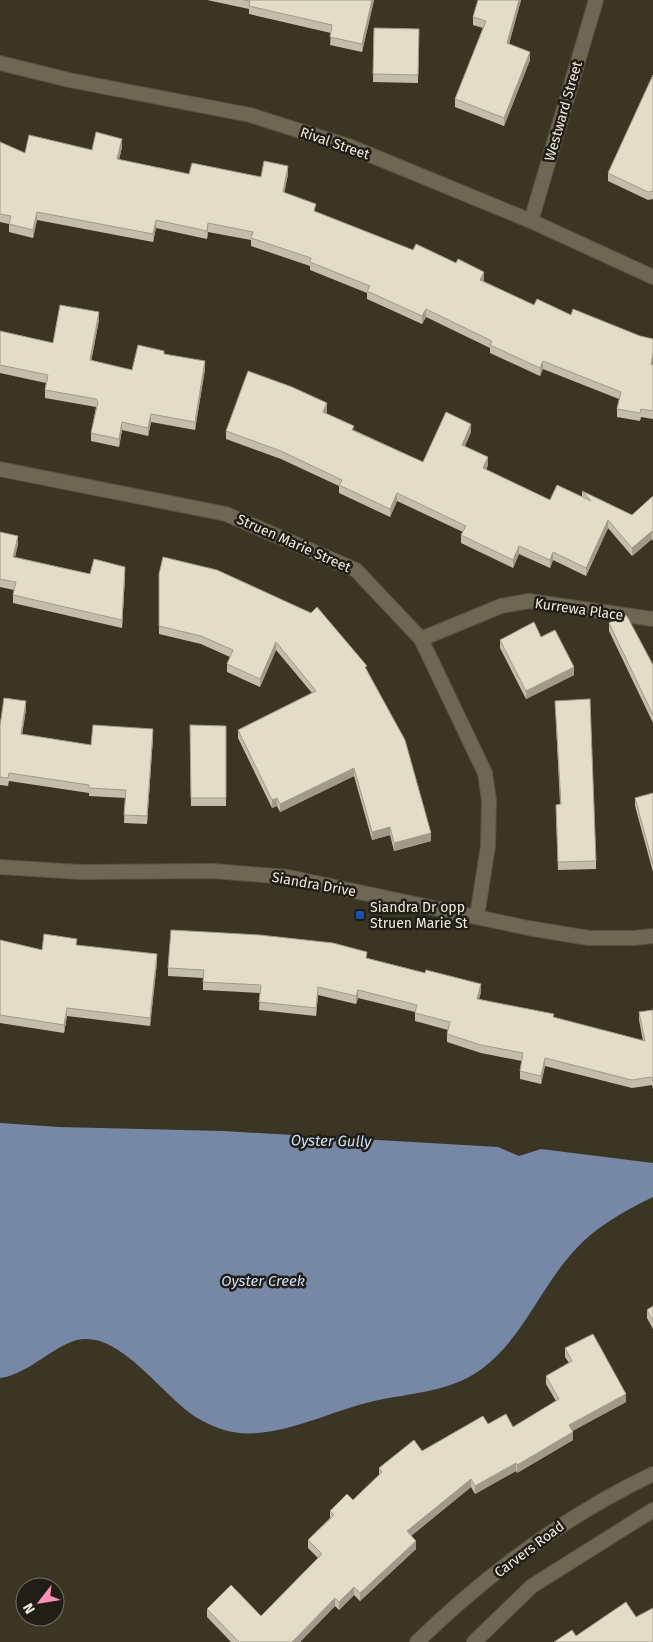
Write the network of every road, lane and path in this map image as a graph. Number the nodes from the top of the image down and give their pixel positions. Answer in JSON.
{"nodes":[{"id":1,"x":596,"y":0,"type":"edge"},
{"id":2,"x":0,"y":63,"type":"edge"},
{"id":3,"x":531,"y":221,"type":"junction"},
{"id":4,"x":653,"y":277,"type":"edge"},
{"id":5,"x":0,"y":469,"type":"edge"},
{"id":6,"x":653,"y":619,"type":"edge"},
{"id":7,"x":421,"y":639,"type":"junction"},
{"id":8,"x":0,"y":867,"type":"edge"},
{"id":9,"x":477,"y":916,"type":"junction"},
{"id":10,"x":653,"y":936,"type":"edge"},
{"id":11,"x":653,"y":1474,"type":"edge"},
{"id":12,"x":653,"y":1510,"type":"edge"},
{"id":13,"x":417,"y":1642,"type":"edge"},
{"id":14,"x":474,"y":1642,"type":"edge"}],
"edges":[{"from":1,"to":3,"type":"street","name":"Westward Street"},
{"from":2,"to":3,"type":"street","name":"Rival Street"},
{"from":3,"to":4,"type":"street","name":"Rival Street"},
{"from":5,"to":7,"type":"street","name":"Struen Marie Street"},
{"from":6,"to":7,"type":"street","name":"Kurrewa Place"},
{"from":7,"to":9,"type":"street","name":"Struen Marie Street"},
{"from":8,"to":9,"type":"street","name":"Siandra Drive"},
{"from":9,"to":10,"type":"street","name":"Siandra Drive"},
{"from":11,"to":13,"type":"street","name":"Carvers Road"},
{"from":12,"to":14,"type":"street"}]}
